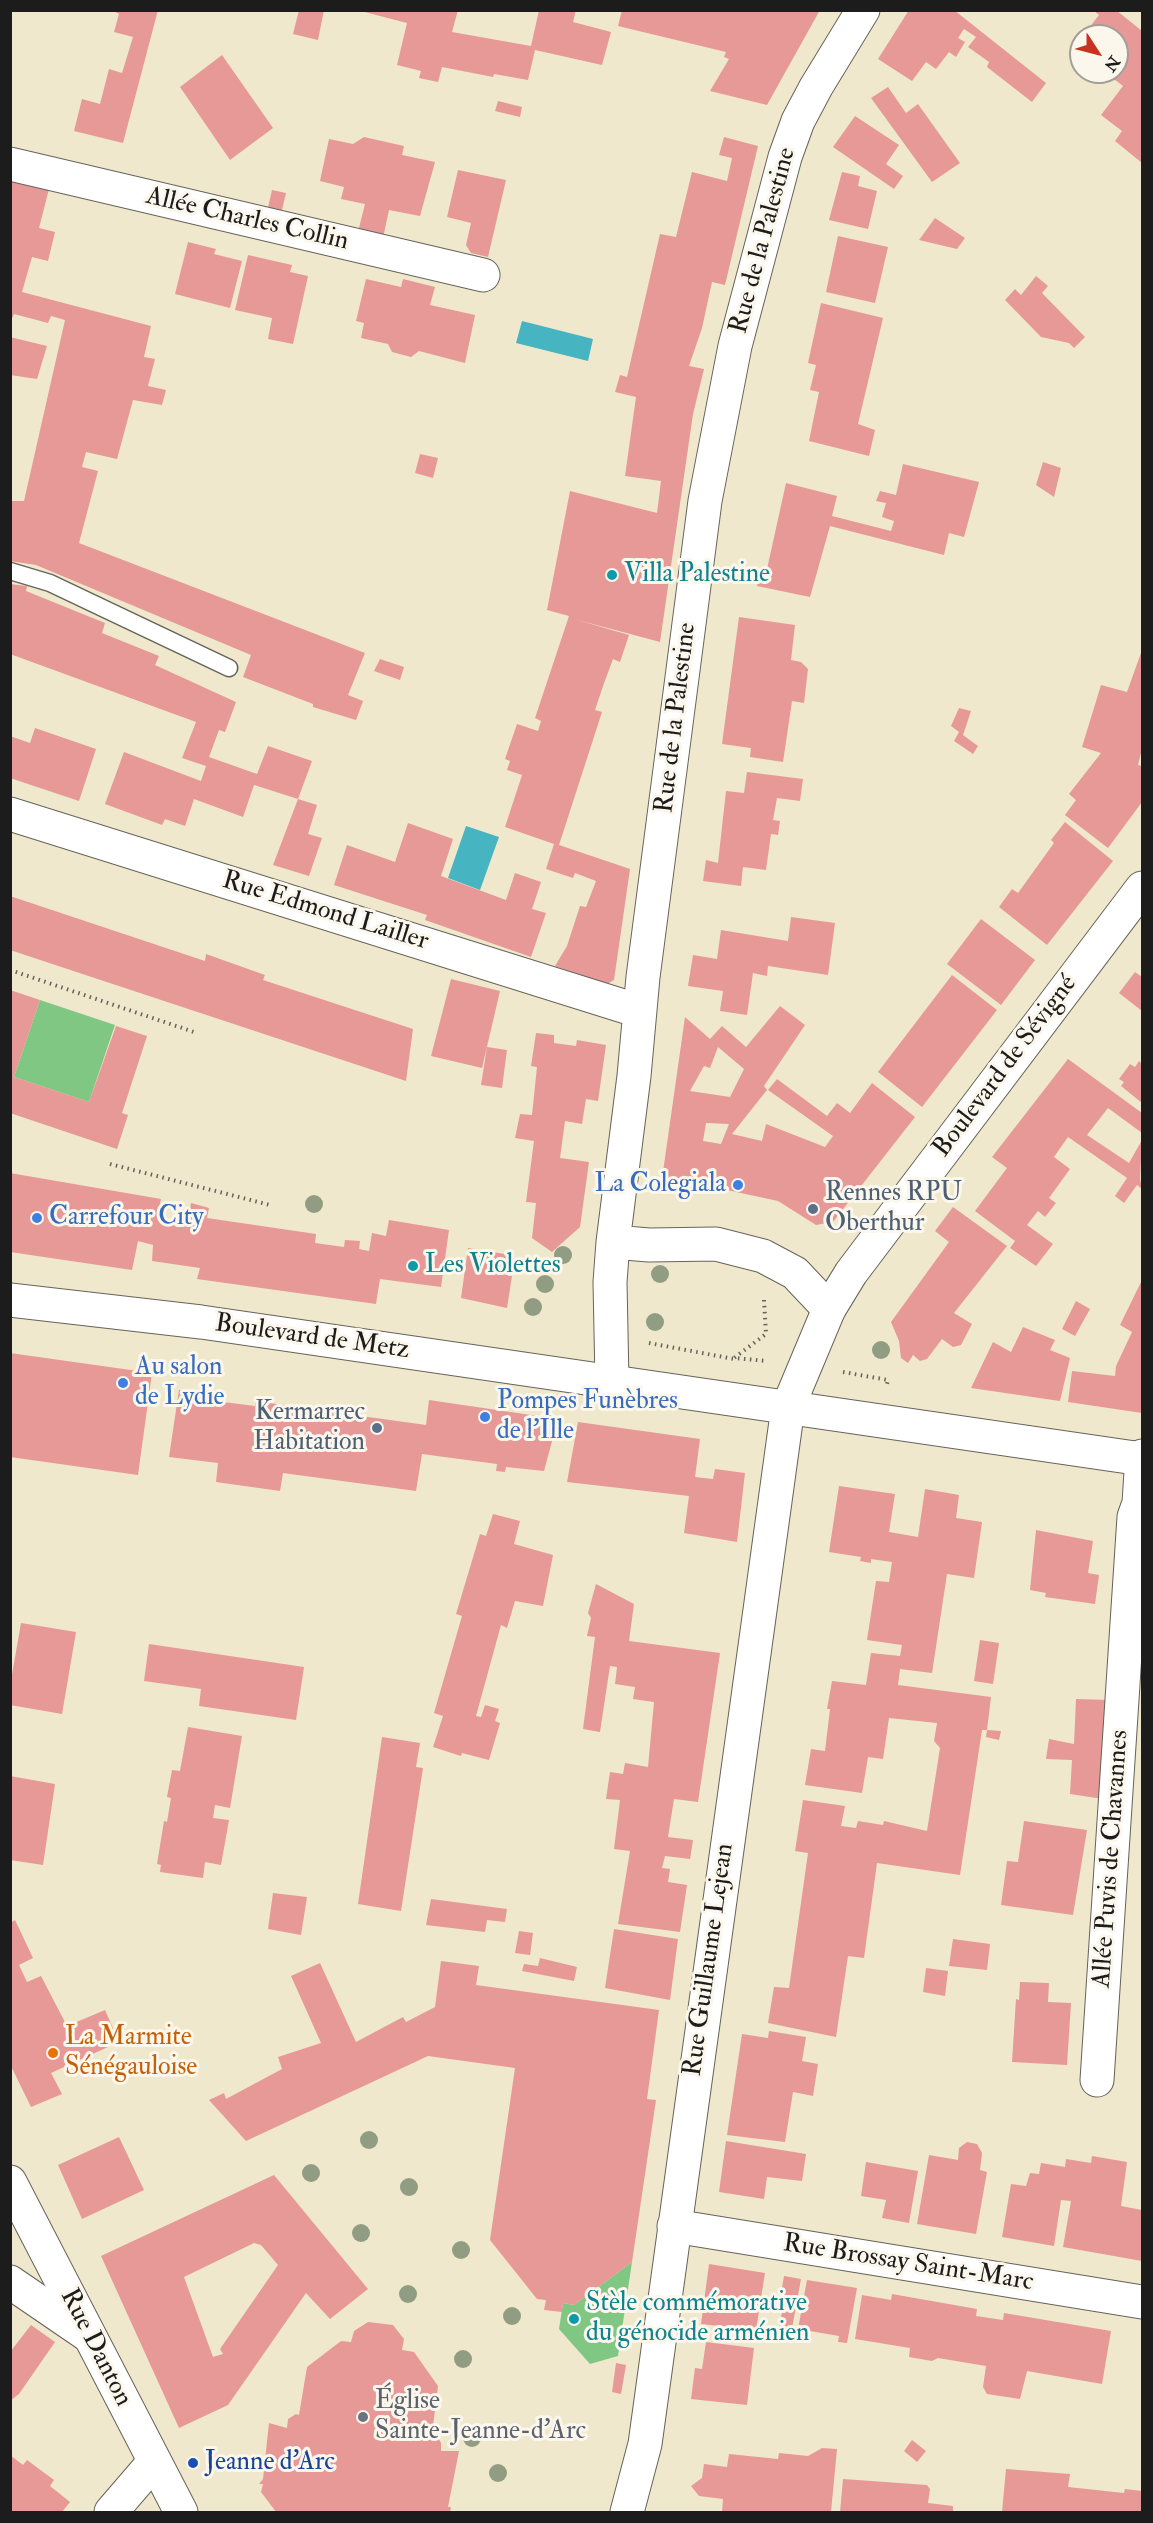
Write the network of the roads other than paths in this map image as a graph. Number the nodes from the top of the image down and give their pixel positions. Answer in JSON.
{"nodes":[{"id":1,"x":863,"y":10,"type":"edge"},
{"id":2,"x":10,"y":164,"type":"edge"},
{"id":3,"x":483,"y":276,"type":"dead end"},
{"id":4,"x":10,"y":571,"type":"edge"},
{"id":5,"x":229,"y":668,"type":"dead end"},
{"id":6,"x":10,"y":814,"type":"edge"},
{"id":7,"x":1143,"y":888,"type":"edge"},
{"id":8,"x":639,"y":1011,"type":"junction"},
{"id":9,"x":613,"y":1242,"type":"junction"},
{"id":10,"x":10,"y":1300,"type":"edge"},
{"id":11,"x":829,"y":1309,"type":"junction"},
{"id":12,"x":612,"y":1382,"type":"junction"},
{"id":13,"x":788,"y":1407,"type":"junction"},
{"id":14,"x":1104,"y":1451,"type":"junction"},
{"id":15,"x":1142,"y":1458,"type":"edge"},
{"id":16,"x":1138,"y":1520,"type":"edge"},
{"id":17,"x":1097,"y":2080,"type":"dead end"},
{"id":18,"x":14,"y":2197,"type":"edge"},
{"id":19,"x":674,"y":2226,"type":"junction"},
{"id":20,"x":10,"y":2282,"type":"edge"},
{"id":21,"x":1143,"y":2302,"type":"edge"},
{"id":22,"x":89,"y":2336,"type":"junction"},
{"id":23,"x":154,"y":2462,"type":"junction"},
{"id":24,"x":111,"y":2512,"type":"edge"},
{"id":25,"x":181,"y":2512,"type":"edge"},
{"id":26,"x":627,"y":2512,"type":"edge"}],
"edges":[{"from":1,"to":8,"type":"street","name":"Rue de la Palestine"},
{"from":2,"to":3,"type":"street","name":"Allée Charles Collin"},
{"from":4,"to":5,"type":"lane"},
{"from":6,"to":8,"type":"street","name":"Rue Edmond Lailler"},
{"from":7,"to":11,"type":"street","name":"Boulevard de Sévigné"},
{"from":8,"to":9,"type":"street","name":"Rue de la Palestine"},
{"from":9,"to":11,"type":"street"},
{"from":9,"to":12,"type":"street","name":"Rue de la Palestine"},
{"from":10,"to":12,"type":"street","name":"Boulevard de Metz"},
{"from":11,"to":13,"type":"street","name":"Boulevard de Sévigné"},
{"from":12,"to":13,"type":"street","name":"Boulevard de Metz"},
{"from":13,"to":14,"type":"street","name":"Boulevard de Metz"},
{"from":13,"to":19,"type":"street","name":"Rue Guillaume Lejean"},
{"from":14,"to":15,"type":"street","name":"Boulevard de Metz"},
{"from":14,"to":16,"type":"street"},
{"from":15,"to":16,"type":"street","name":"Allée Puvis de Chavannes"},
{"from":16,"to":17,"type":"street","name":"Allée Puvis de Chavannes"},
{"from":18,"to":22,"type":"street","name":"Rue Danton"},
{"from":19,"to":21,"type":"street","name":"Rue Brossay Saint-Marc"},
{"from":19,"to":26,"type":"street","name":"Rue Guillaume Lejean"},
{"from":20,"to":22,"type":"street"},
{"from":22,"to":23,"type":"street","name":"Rue Danton"},
{"from":23,"to":24,"type":"street"},
{"from":23,"to":25,"type":"street","name":"Rue Danton"}]}
